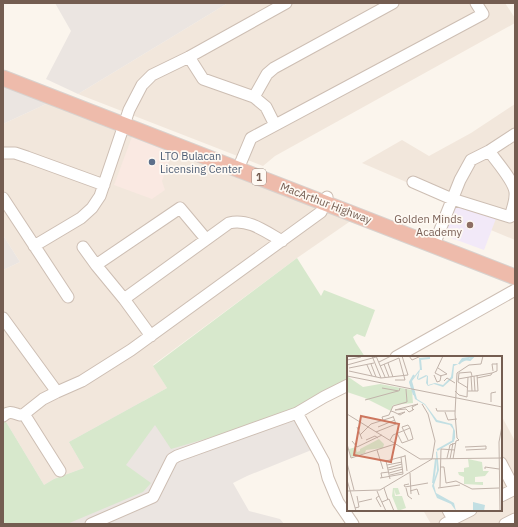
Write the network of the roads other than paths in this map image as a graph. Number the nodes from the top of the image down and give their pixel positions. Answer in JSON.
{"nodes":[{"id":1,"x":286,"y":3,"type":"edge"},
{"id":2,"x":393,"y":3,"type":"edge"},
{"id":3,"x":476,"y":3,"type":"edge"},
{"id":4,"x":189,"y":57,"type":"junction"},
{"id":5,"x":3,"y":71,"type":"edge"},
{"id":6,"x":3,"y":78,"type":"edge"},
{"id":7,"x":254,"y":97,"type":"junction"},
{"id":8,"x":124,"y":122,"type":"junction"},
{"id":9,"x":275,"y":125,"type":"junction"},
{"id":10,"x":515,"y":134,"type":"edge"},
{"id":11,"x":489,"y":151,"type":"junction"},
{"id":12,"x":3,"y":153,"type":"edge"},
{"id":13,"x":239,"y":166,"type":"junction"},
{"id":14,"x":413,"y":182,"type":"dead end"},
{"id":15,"x":104,"y":185,"type":"junction"},
{"id":16,"x":3,"y":198,"type":"edge"},
{"id":17,"x":452,"y":199,"type":"junction"},
{"id":18,"x":326,"y":200,"type":"junction"},
{"id":19,"x":206,"y":239,"type":"junction"},
{"id":20,"x":282,"y":241,"type":"junction"},
{"id":21,"x":436,"y":242,"type":"junction"},
{"id":22,"x":34,"y":246,"type":"junction"},
{"id":23,"x":83,"y":247,"type":"dead end"},
{"id":24,"x":96,"y":265,"type":"junction"},
{"id":25,"x":515,"y":269,"type":"edge"},
{"id":26,"x":515,"y":277,"type":"edge"},
{"id":27,"x":515,"y":290,"type":"edge"},
{"id":28,"x":68,"y":297,"type":"dead end"},
{"id":29,"x":124,"y":299,"type":"junction"},
{"id":30,"x":3,"y":318,"type":"edge"},
{"id":31,"x":151,"y":336,"type":"junction"},
{"id":32,"x":398,"y":356,"type":"edge"},
{"id":33,"x":347,"y":386,"type":"edge"},
{"id":34,"x":57,"y":392,"type":"junction"},
{"id":35,"x":297,"y":413,"type":"junction"},
{"id":36,"x":24,"y":414,"type":"junction"},
{"id":37,"x":3,"y":416,"type":"edge"},
{"id":38,"x":502,"y":465,"type":"edge"},
{"id":39,"x":60,"y":471,"type":"dead end"},
{"id":40,"x":515,"y":490,"type":"edge"},
{"id":41,"x":502,"y":496,"type":"edge"},
{"id":42,"x":468,"y":511,"type":"edge"},
{"id":43,"x":449,"y":518,"type":"edge"},
{"id":44,"x":515,"y":519,"type":"edge"},
{"id":45,"x":91,"y":524,"type":"edge"},
{"id":46,"x":353,"y":524,"type":"edge"},
{"id":47,"x":505,"y":524,"type":"edge"}],
"edges":[{"from":1,"to":4,"type":"street"},
{"from":2,"to":7,"type":"street"},
{"from":3,"to":9,"type":"street"},
{"from":4,"to":7,"type":"street"},
{"from":4,"to":8,"type":"street"},
{"from":5,"to":8,"type":"highway","name":"MacArthur Highway","number":"1"},
{"from":6,"to":8,"type":"highway","name":"MacArthur Highway","number":"1"},
{"from":7,"to":9,"type":"street"},
{"from":8,"to":13,"type":"highway","name":"MacArthur Highway","number":"1"},
{"from":8,"to":15,"type":"street"},
{"from":9,"to":13,"type":"street"},
{"from":10,"to":11,"type":"street"},
{"from":11,"to":17,"type":"street"},
{"from":11,"to":17,"type":"street"},
{"from":12,"to":15,"type":"street"},
{"from":13,"to":18,"type":"highway","name":"MacArthur Highway","number":"1"},
{"from":14,"to":17,"type":"street"},
{"from":15,"to":22,"type":"street"},
{"from":16,"to":22,"type":"street"},
{"from":17,"to":21,"type":"street"},
{"from":18,"to":20,"type":"street"},
{"from":18,"to":21,"type":"highway","name":"MacArthur Highway","number":"1"},
{"from":19,"to":20,"type":"street"},
{"from":19,"to":24,"type":"street"},
{"from":19,"to":29,"type":"street"},
{"from":20,"to":31,"type":"street"},
{"from":21,"to":25,"type":"highway","name":"MacArthur Highway","number":"1"},
{"from":21,"to":26,"type":"highway","name":"MacArthur Highway","number":"1"},
{"from":22,"to":28,"type":"street"},
{"from":23,"to":24,"type":"street"},
{"from":24,"to":29,"type":"street"},
{"from":27,"to":32,"type":"street"},
{"from":29,"to":31,"type":"street"},
{"from":30,"to":34,"type":"street"},
{"from":31,"to":34,"type":"street"},
{"from":33,"to":35,"type":"street"},
{"from":34,"to":36,"type":"street"},
{"from":35,"to":45,"type":"street"},
{"from":35,"to":46,"type":"street"},
{"from":36,"to":37,"type":"street"},
{"from":36,"to":39,"type":"street"},
{"from":38,"to":40,"type":"street"},
{"from":40,"to":41,"type":"street"},
{"from":42,"to":43,"type":"street"},
{"from":44,"to":47,"type":"street"}]}
